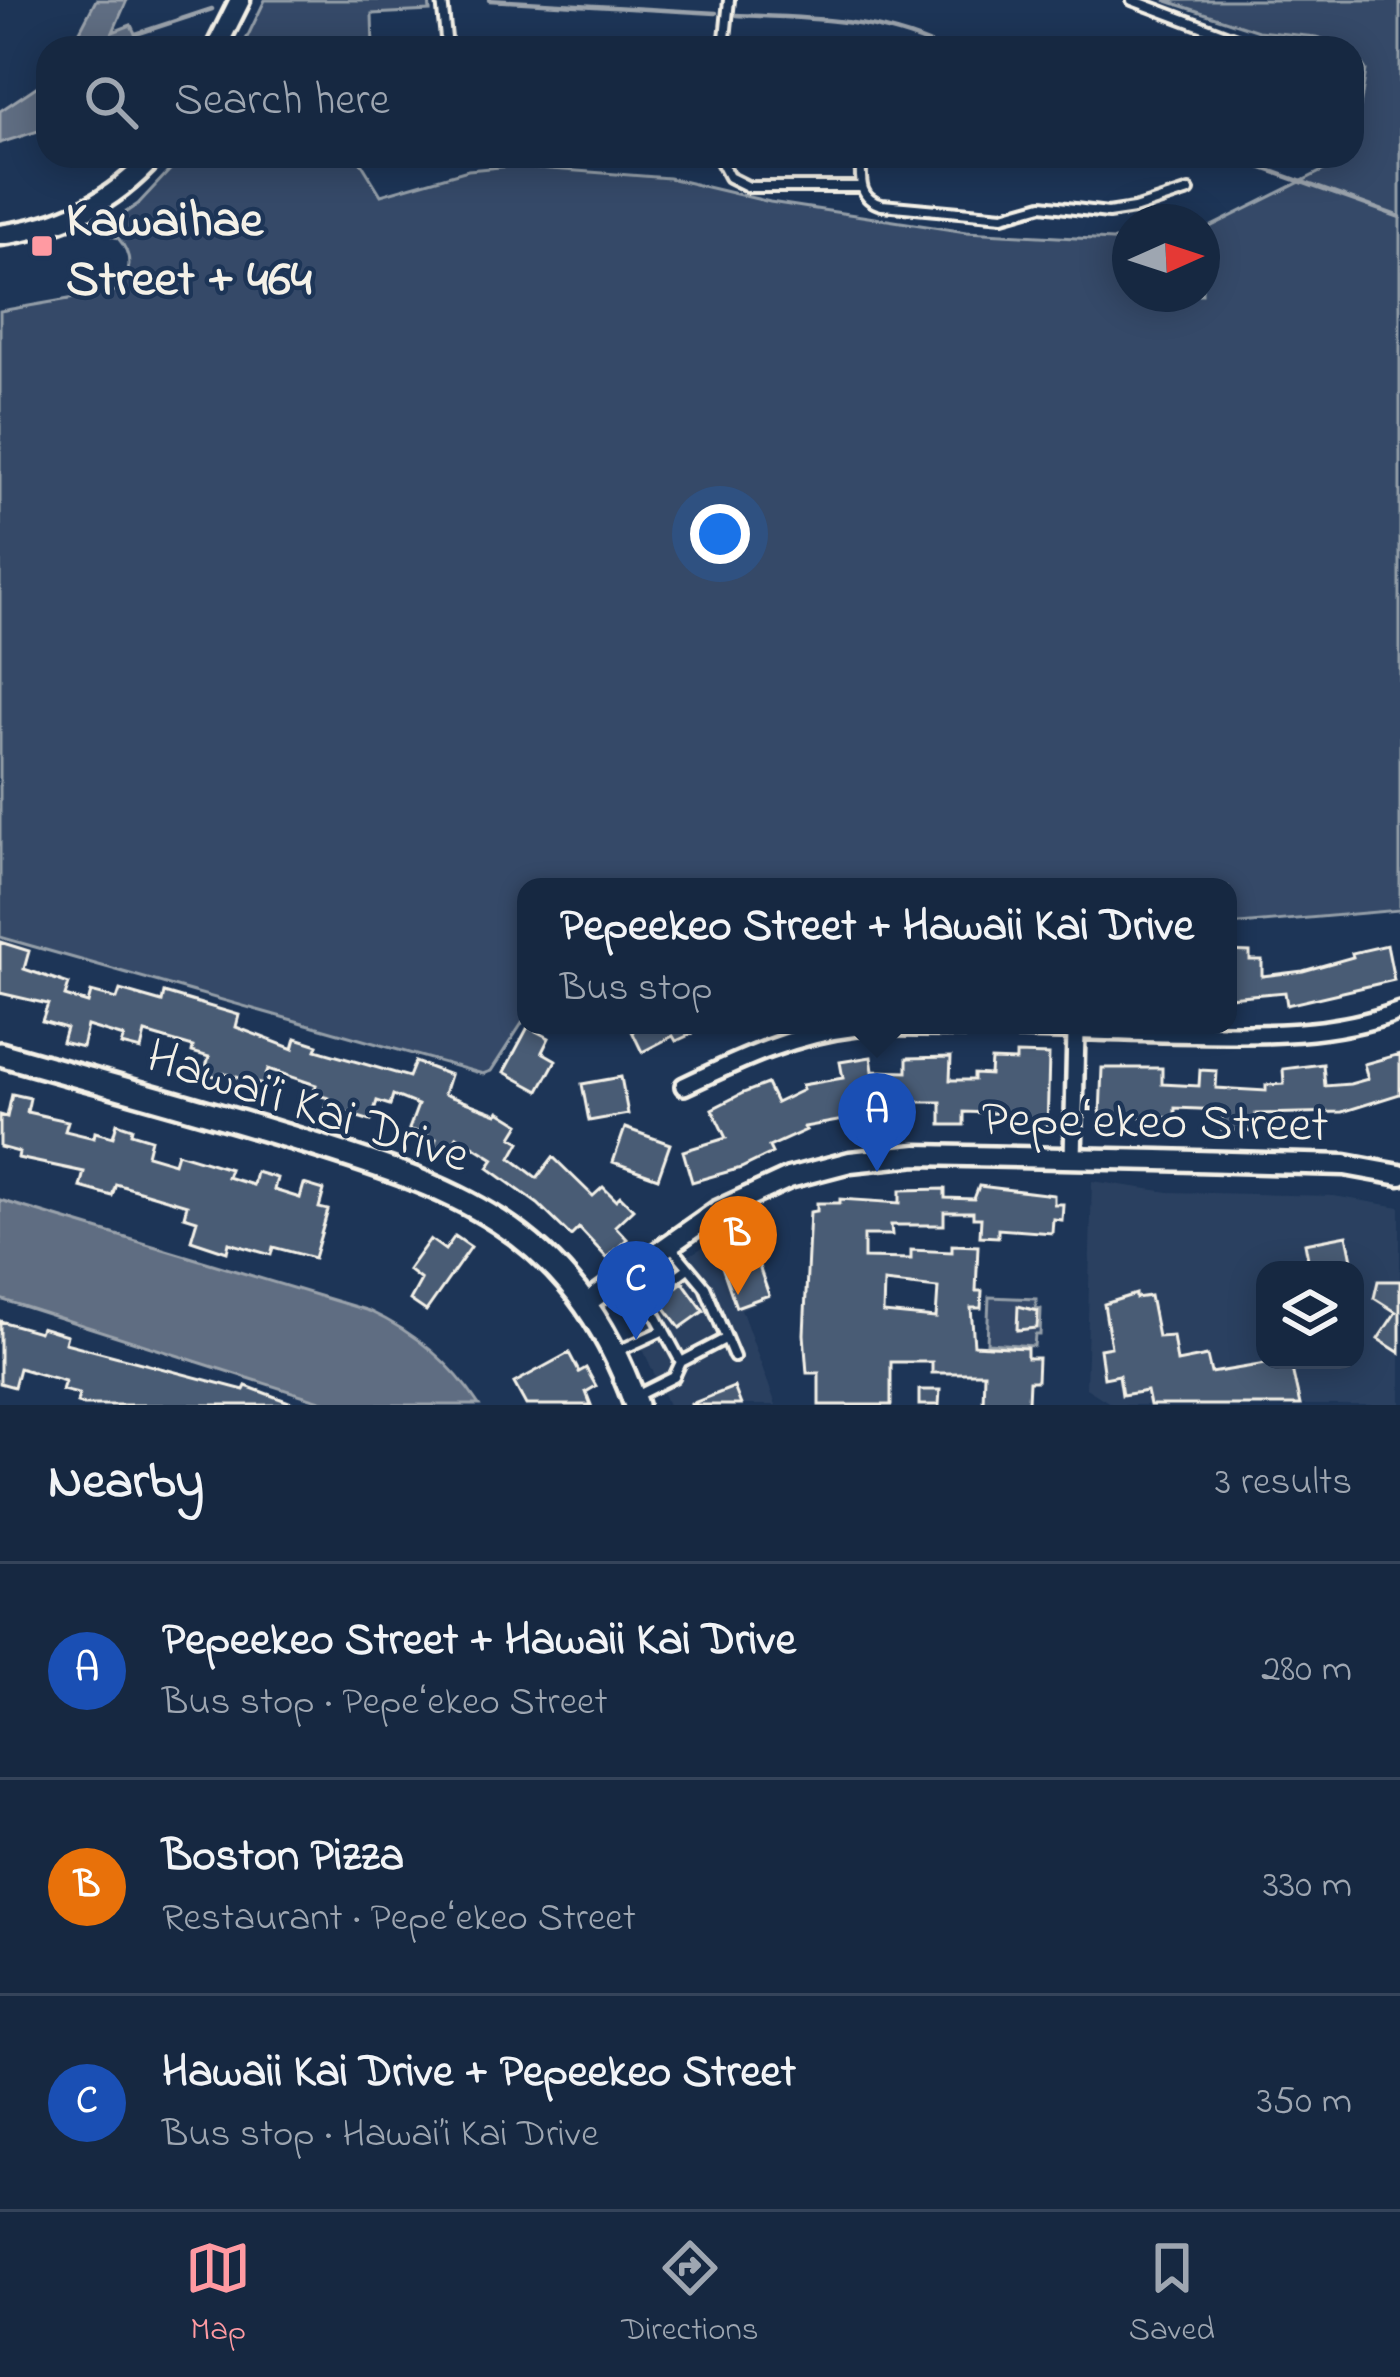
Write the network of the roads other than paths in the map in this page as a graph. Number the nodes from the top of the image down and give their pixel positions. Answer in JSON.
{"nodes":[{"id":1,"x":240,"y":0,"type":"edge"},
{"id":2,"x":442,"y":0,"type":"edge"},
{"id":3,"x":729,"y":0,"type":"edge"},
{"id":4,"x":1132,"y":0,"type":"edge"},
{"id":5,"x":222,"y":36,"type":"edge"},
{"id":6,"x":446,"y":36,"type":"edge"},
{"id":7,"x":725,"y":36,"type":"edge"},
{"id":8,"x":1227,"y":36,"type":"edge"},
{"id":9,"x":142,"y":168,"type":"edge"},
{"id":10,"x":724,"y":168,"type":"edge"},
{"id":11,"x":861,"y":168,"type":"edge"},
{"id":12,"x":862,"y":187,"type":"junction"},
{"id":13,"x":1189,"y":191,"type":"dead end"},
{"id":14,"x":0,"y":235,"type":"edge"},
{"id":15,"x":1400,"y":1011,"type":"edge"},
{"id":16,"x":1237,"y":1032,"type":"edge"},
{"id":17,"x":809,"y":1034,"type":"edge"},
{"id":18,"x":1076,"y":1034,"type":"edge"},
{"id":19,"x":0,"y":1054,"type":"edge"},
{"id":20,"x":684,"y":1086,"type":"dead end"},
{"id":21,"x":1073,"y":1159,"type":"junction"},
{"id":22,"x":1400,"y":1174,"type":"edge"},
{"id":23,"x":669,"y":1244,"type":"junction"},
{"id":24,"x":688,"y":1268,"type":"junction"},
{"id":25,"x":632,"y":1272,"type":"junction"},
{"id":26,"x":646,"y":1298,"type":"junction"},
{"id":27,"x":585,"y":1304,"type":"junction"},
{"id":28,"x":664,"y":1330,"type":"junction"},
{"id":29,"x":726,"y":1339,"type":"junction"},
{"id":30,"x":615,"y":1352,"type":"junction"},
{"id":31,"x":734,"y":1358,"type":"dead end"},
{"id":32,"x":681,"y":1362,"type":"junction"},
{"id":33,"x":634,"y":1401,"type":"edge"}],
"edges":[{"from":1,"to":5,"type":"street"},
{"from":2,"to":6,"type":"lane"},
{"from":3,"to":7,"type":"lane"},
{"from":4,"to":8,"type":"lane"},
{"from":9,"to":14,"type":"street"},
{"from":10,"to":12,"type":"lane"},
{"from":11,"to":12,"type":"lane"},
{"from":12,"to":13,"type":"lane"},
{"from":15,"to":16,"type":"street"},
{"from":17,"to":20,"type":"street"},
{"from":18,"to":21,"type":"street"},
{"from":19,"to":27,"type":"main road","name":"Hawai’i Kai Drive"},
{"from":21,"to":22,"type":"street","name":"Pepeʻekeo Street"},
{"from":21,"to":23,"type":"street","name":"Pepeʻekeo Street"},
{"from":23,"to":24,"type":"lane"},
{"from":23,"to":25,"type":"street","name":"Pepeʻekeo Street"},
{"from":24,"to":26,"type":"lane"},
{"from":24,"to":29,"type":"lane"},
{"from":25,"to":26,"type":"lane"},
{"from":25,"to":27,"type":"street","name":"Pepeʻekeo Street"},
{"from":26,"to":28,"type":"lane"},
{"from":27,"to":30,"type":"main road","name":"Hawai’i Kai Drive"},
{"from":28,"to":30,"type":"lane"},
{"from":28,"to":32,"type":"lane"},
{"from":29,"to":31,"type":"lane"},
{"from":29,"to":32,"type":"lane"},
{"from":30,"to":33,"type":"main road","name":"Hawai’i Kai Drive"},
{"from":32,"to":33,"type":"lane"}]}
